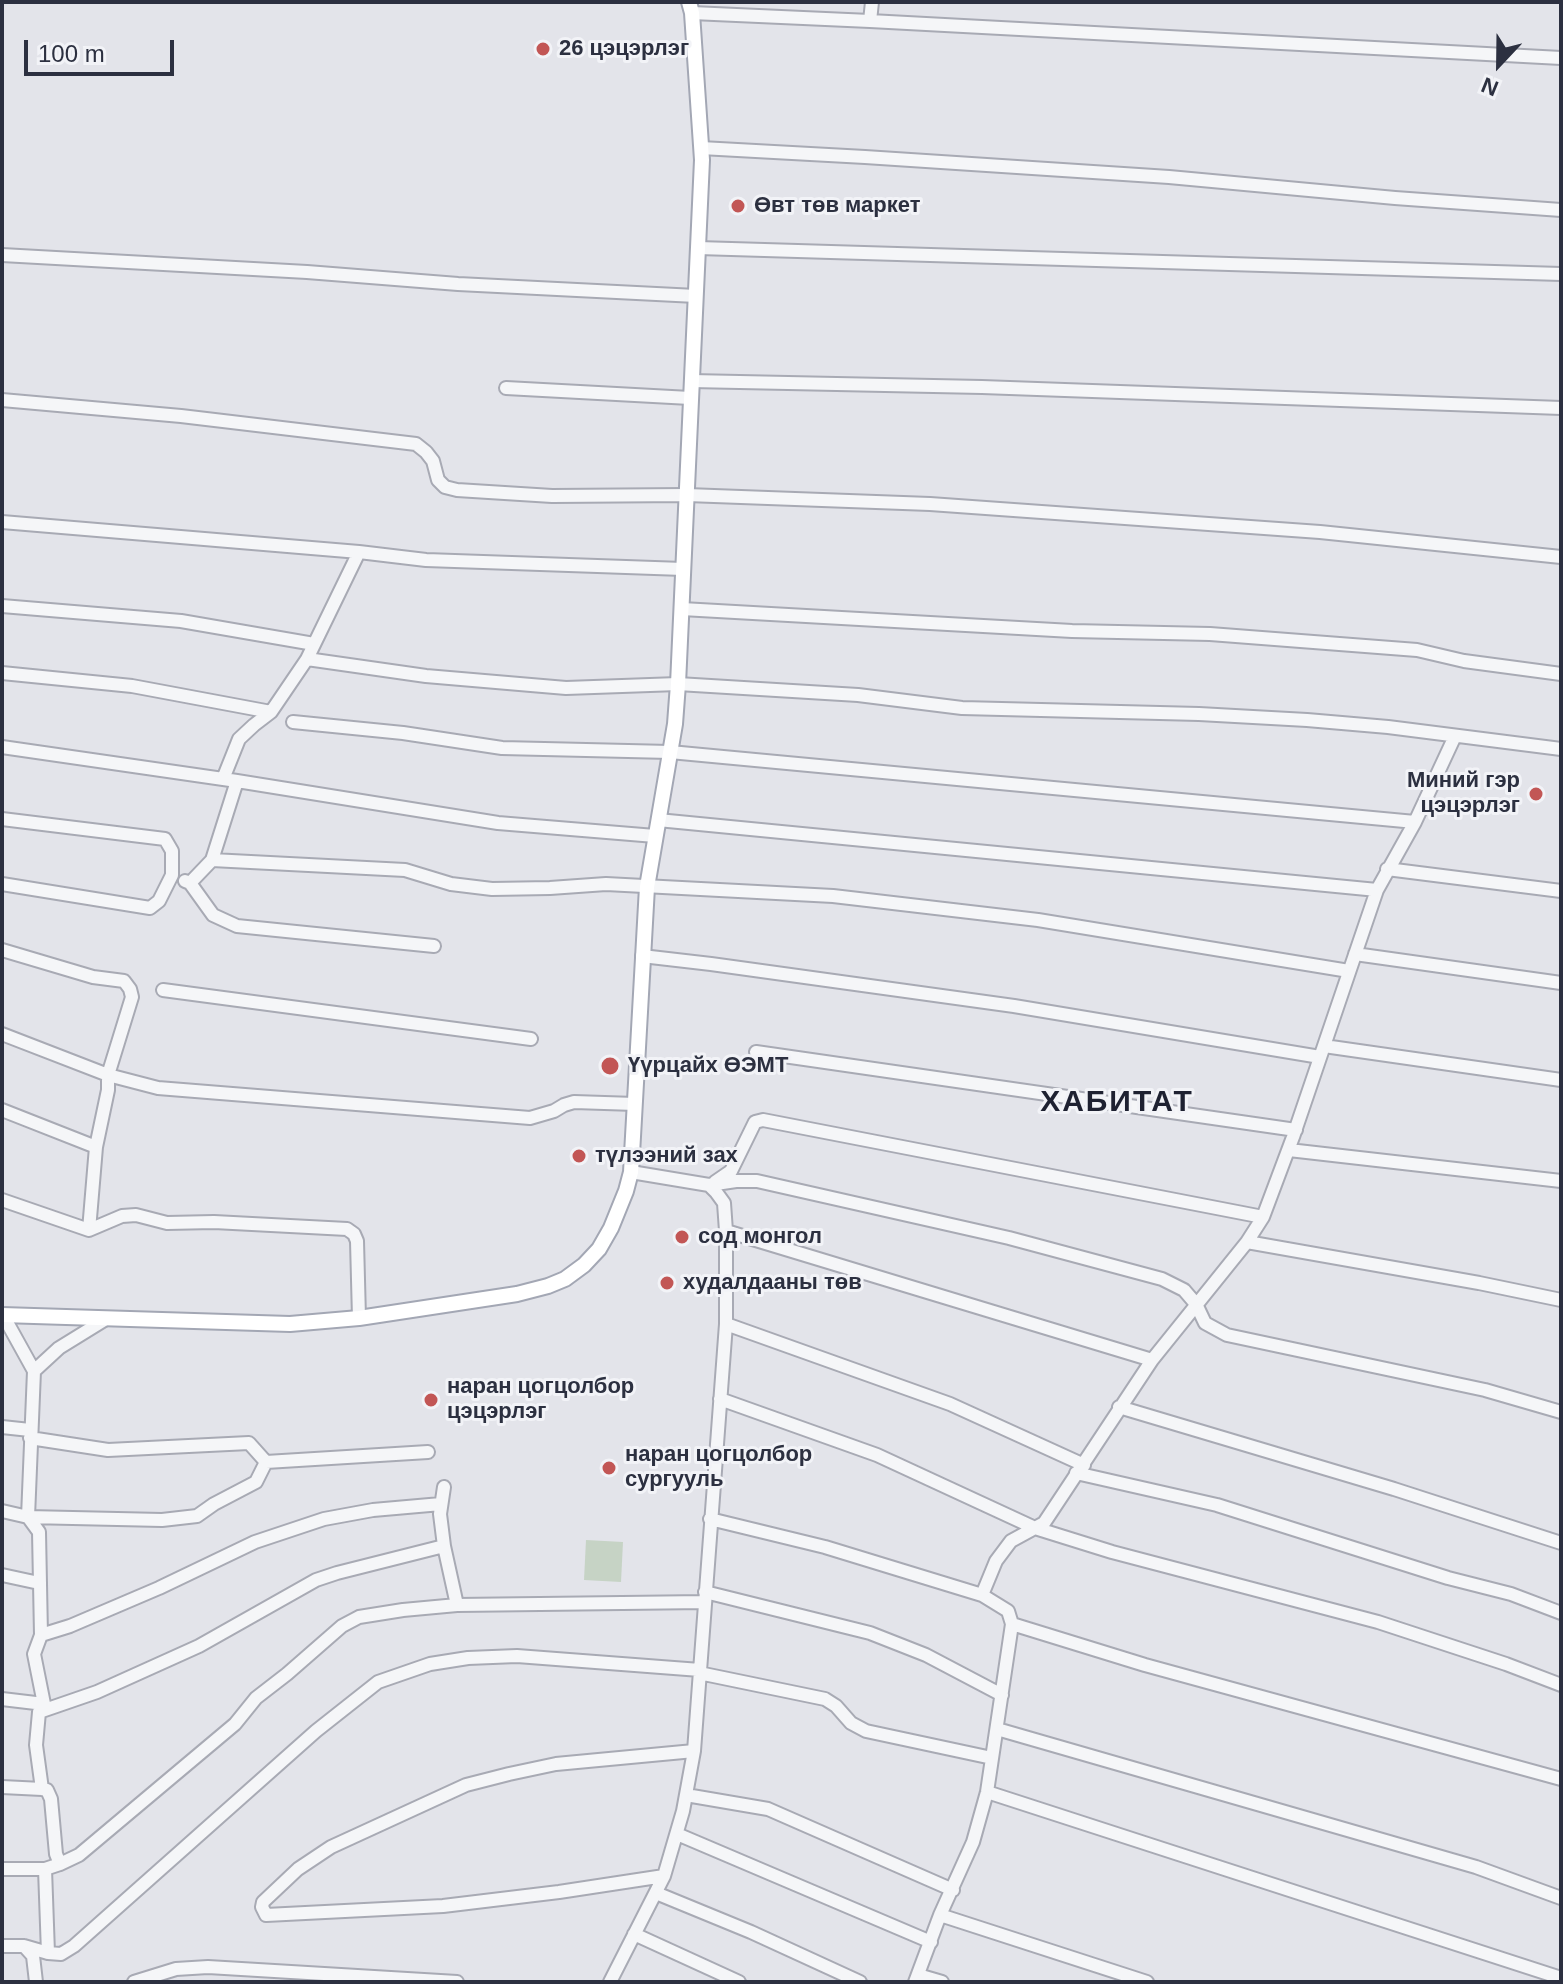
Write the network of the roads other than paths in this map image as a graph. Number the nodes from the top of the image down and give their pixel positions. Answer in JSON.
{"nodes":[{"id":1,"x":872,"y":2,"type":"edge"},
{"id":2,"x":691,"y":8,"type":"edge"},
{"id":3,"x":870,"y":21,"type":"junction"},
{"id":4,"x":1561,"y":58,"type":"edge"},
{"id":5,"x":701,"y":148,"type":"junction"},
{"id":6,"x":1561,"y":210,"type":"edge"},
{"id":7,"x":698,"y":248,"type":"junction"},
{"id":8,"x":2,"y":255,"type":"edge"},
{"id":9,"x":1561,"y":274,"type":"edge"},
{"id":10,"x":696,"y":296,"type":"junction"},
{"id":11,"x":691,"y":381,"type":"junction"},
{"id":12,"x":506,"y":388,"type":"dead end"},
{"id":13,"x":690,"y":398,"type":"junction"},
{"id":14,"x":2,"y":400,"type":"edge"},
{"id":15,"x":1561,"y":408,"type":"edge"},
{"id":16,"x":687,"y":495,"type":"junction"},
{"id":17,"x":2,"y":522,"type":"edge"},
{"id":18,"x":359,"y":552,"type":"junction"},
{"id":19,"x":1561,"y":557,"type":"edge"},
{"id":20,"x":683,"y":569,"type":"junction"},
{"id":21,"x":2,"y":606,"type":"edge"},
{"id":22,"x":682,"y":609,"type":"junction"},
{"id":23,"x":314,"y":644,"type":"junction"},
{"id":24,"x":307,"y":659,"type":"junction"},
{"id":25,"x":2,"y":673,"type":"edge"},
{"id":26,"x":1561,"y":674,"type":"edge"},
{"id":27,"x":678,"y":684,"type":"junction"},
{"id":28,"x":271,"y":712,"type":"junction"},
{"id":29,"x":293,"y":722,"type":"dead end"},
{"id":30,"x":1455,"y":736,"type":"junction"},
{"id":31,"x":2,"y":747,"type":"edge"},
{"id":32,"x":1561,"y":749,"type":"edge"},
{"id":33,"x":670,"y":752,"type":"junction"},
{"id":34,"x":223,"y":779,"type":"junction"},
{"id":35,"x":237,"y":781,"type":"junction"},
{"id":36,"x":2,"y":819,"type":"edge"},
{"id":37,"x":658,"y":820,"type":"junction"},
{"id":38,"x":1415,"y":822,"type":"junction"},
{"id":39,"x":655,"y":836,"type":"junction"},
{"id":40,"x":212,"y":860,"type":"junction"},
{"id":41,"x":1387,"y":869,"type":"junction"},
{"id":42,"x":172,"y":875,"type":"junction"},
{"id":43,"x":190,"y":883,"type":"junction"},
{"id":44,"x":2,"y":884,"type":"edge"},
{"id":45,"x":647,"y":887,"type":"junction"},
{"id":46,"x":1377,"y":890,"type":"junction"},
{"id":47,"x":1561,"y":891,"type":"edge"},
{"id":48,"x":434,"y":946,"type":"dead end"},
{"id":49,"x":2,"y":950,"type":"edge"},
{"id":50,"x":1355,"y":954,"type":"junction"},
{"id":51,"x":642,"y":956,"type":"junction"},
{"id":52,"x":1349,"y":971,"type":"junction"},
{"id":53,"x":1561,"y":983,"type":"edge"},
{"id":54,"x":163,"y":990,"type":"dead end"},
{"id":55,"x":2,"y":1034,"type":"edge"},
{"id":56,"x":531,"y":1039,"type":"dead end"},
{"id":57,"x":756,"y":1052,"type":"dead end"},
{"id":58,"x":1322,"y":1052,"type":"junction"},
{"id":59,"x":108,"y":1075,"type":"junction"},
{"id":60,"x":1561,"y":1080,"type":"edge"},
{"id":61,"x":635,"y":1104,"type":"junction"},
{"id":62,"x":2,"y":1110,"type":"edge"},
{"id":63,"x":1296,"y":1130,"type":"junction"},
{"id":64,"x":96,"y":1147,"type":"junction"},
{"id":65,"x":1289,"y":1150,"type":"junction"},
{"id":66,"x":631,"y":1172,"type":"junction"},
{"id":67,"x":1561,"y":1181,"type":"edge"},
{"id":68,"x":709,"y":1185,"type":"junction"},
{"id":69,"x":2,"y":1200,"type":"edge"},
{"id":70,"x":1263,"y":1217,"type":"junction"},
{"id":71,"x":89,"y":1230,"type":"junction"},
{"id":72,"x":726,"y":1231,"type":"junction"},
{"id":73,"x":1247,"y":1242,"type":"junction"},
{"id":74,"x":1561,"y":1300,"type":"edge"},
{"id":75,"x":1196,"y":1304,"type":"junction"},
{"id":76,"x":2,"y":1315,"type":"edge"},
{"id":77,"x":359,"y":1318,"type":"junction"},
{"id":78,"x":106,"y":1319,"type":"junction"},
{"id":79,"x":726,"y":1324,"type":"junction"},
{"id":80,"x":1152,"y":1360,"type":"junction"},
{"id":81,"x":34,"y":1371,"type":"junction"},
{"id":82,"x":720,"y":1399,"type":"junction"},
{"id":83,"x":1119,"y":1407,"type":"junction"},
{"id":84,"x":1561,"y":1412,"type":"edge"},
{"id":85,"x":2,"y":1427,"type":"edge"},
{"id":86,"x":30,"y":1434,"type":"junction"},
{"id":87,"x":428,"y":1452,"type":"dead end"},
{"id":88,"x":266,"y":1462,"type":"junction"},
{"id":89,"x":1080,"y":1469,"type":"junction"},
{"id":90,"x":444,"y":1487,"type":"dead end"},
{"id":91,"x":441,"y":1504,"type":"junction"},
{"id":92,"x":2,"y":1511,"type":"edge"},
{"id":93,"x":28,"y":1517,"type":"junction"},
{"id":94,"x":710,"y":1519,"type":"junction"},
{"id":95,"x":1035,"y":1528,"type":"junction"},
{"id":96,"x":1561,"y":1543,"type":"edge"},
{"id":97,"x":444,"y":1546,"type":"junction"},
{"id":98,"x":2,"y":1575,"type":"edge"},
{"id":99,"x":39,"y":1583,"type":"junction"},
{"id":100,"x":982,"y":1595,"type":"junction"},
{"id":101,"x":705,"y":1597,"type":"junction"},
{"id":102,"x":457,"y":1605,"type":"junction"},
{"id":103,"x":1561,"y":1613,"type":"edge"},
{"id":104,"x":1012,"y":1624,"type":"junction"},
{"id":105,"x":41,"y":1635,"type":"junction"},
{"id":106,"x":700,"y":1671,"type":"junction"},
{"id":107,"x":1561,"y":1685,"type":"edge"},
{"id":108,"x":1002,"y":1695,"type":"junction"},
{"id":109,"x":2,"y":1699,"type":"edge"},
{"id":110,"x":41,"y":1708,"type":"junction"},
{"id":111,"x":997,"y":1729,"type":"junction"},
{"id":112,"x":694,"y":1751,"type":"junction"},
{"id":113,"x":992,"y":1758,"type":"junction"},
{"id":114,"x":1561,"y":1779,"type":"edge"},
{"id":115,"x":2,"y":1787,"type":"edge"},
{"id":116,"x":42,"y":1789,"type":"junction"},
{"id":117,"x":987,"y":1792,"type":"junction"},
{"id":118,"x":686,"y":1795,"type":"junction"},
{"id":119,"x":677,"y":1834,"type":"junction"},
{"id":120,"x":60,"y":1864,"type":"junction"},
{"id":121,"x":2,"y":1869,"type":"edge"},
{"id":122,"x":45,"y":1869,"type":"junction"},
{"id":123,"x":664,"y":1876,"type":"junction"},
{"id":124,"x":953,"y":1890,"type":"junction"},
{"id":125,"x":656,"y":1893,"type":"junction"},
{"id":126,"x":1561,"y":1898,"type":"edge"},
{"id":127,"x":940,"y":1915,"type":"junction"},
{"id":128,"x":634,"y":1934,"type":"junction"},
{"id":129,"x":931,"y":1942,"type":"junction"},
{"id":130,"x":2,"y":1946,"type":"edge"},
{"id":131,"x":24,"y":1946,"type":"junction"},
{"id":132,"x":48,"y":1953,"type":"junction"},
{"id":133,"x":1561,"y":1978,"type":"edge"},
{"id":134,"x":612,"y":1979,"type":"edge"},
{"id":135,"x":916,"y":1979,"type":"edge"},
{"id":136,"x":36,"y":1982,"type":"edge"},
{"id":137,"x":134,"y":1982,"type":"edge"},
{"id":138,"x":457,"y":1982,"type":"edge"},
{"id":139,"x":627,"y":1982,"type":"edge"},
{"id":140,"x":739,"y":1982,"type":"edge"},
{"id":141,"x":860,"y":1982,"type":"edge"},
{"id":142,"x":942,"y":1982,"type":"edge"},
{"id":143,"x":1147,"y":1982,"type":"edge"}],
"edges":[{"from":1,"to":3,"type":"street"},
{"from":2,"to":3,"type":"street"},
{"from":2,"to":5,"type":"main road"},
{"from":3,"to":4,"type":"street"},
{"from":5,"to":6,"type":"street"},
{"from":5,"to":7,"type":"main road"},
{"from":7,"to":9,"type":"street"},
{"from":7,"to":10,"type":"main road"},
{"from":8,"to":10,"type":"street"},
{"from":10,"to":11,"type":"main road"},
{"from":11,"to":13,"type":"main road"},
{"from":11,"to":15,"type":"street"},
{"from":12,"to":13,"type":"street"},
{"from":13,"to":16,"type":"main road"},
{"from":14,"to":16,"type":"street"},
{"from":16,"to":19,"type":"street"},
{"from":16,"to":20,"type":"main road"},
{"from":17,"to":18,"type":"street"},
{"from":18,"to":20,"type":"street"},
{"from":18,"to":23,"type":"street"},
{"from":20,"to":22,"type":"main road"},
{"from":21,"to":23,"type":"street"},
{"from":22,"to":26,"type":"street"},
{"from":22,"to":27,"type":"main road"},
{"from":23,"to":24,"type":"street"},
{"from":24,"to":27,"type":"street"},
{"from":24,"to":28,"type":"street"},
{"from":25,"to":28,"type":"street"},
{"from":27,"to":30,"type":"street"},
{"from":27,"to":33,"type":"main road"},
{"from":28,"to":34,"type":"street"},
{"from":29,"to":33,"type":"street"},
{"from":30,"to":32,"type":"street"},
{"from":30,"to":38,"type":"street"},
{"from":31,"to":34,"type":"street"},
{"from":33,"to":37,"type":"main road"},
{"from":33,"to":38,"type":"street"},
{"from":34,"to":35,"type":"street"},
{"from":35,"to":39,"type":"street"},
{"from":35,"to":40,"type":"street"},
{"from":36,"to":42,"type":"street"},
{"from":37,"to":39,"type":"main road"},
{"from":37,"to":46,"type":"street"},
{"from":38,"to":41,"type":"street"},
{"from":39,"to":45,"type":"main road"},
{"from":40,"to":43,"type":"street"},
{"from":40,"to":45,"type":"street"},
{"from":41,"to":46,"type":"street"},
{"from":41,"to":47,"type":"street"},
{"from":42,"to":43,"type":"street"},
{"from":42,"to":44,"type":"street"},
{"from":43,"to":48,"type":"street"},
{"from":45,"to":51,"type":"main road"},
{"from":45,"to":52,"type":"street"},
{"from":46,"to":50,"type":"street"},
{"from":49,"to":59,"type":"street"},
{"from":50,"to":52,"type":"street"},
{"from":50,"to":53,"type":"street"},
{"from":51,"to":58,"type":"street"},
{"from":51,"to":61,"type":"main road"},
{"from":52,"to":58,"type":"street"},
{"from":54,"to":56,"type":"street"},
{"from":55,"to":59,"type":"street"},
{"from":57,"to":63,"type":"street"},
{"from":58,"to":60,"type":"street"},
{"from":58,"to":63,"type":"street"},
{"from":59,"to":61,"type":"street"},
{"from":59,"to":64,"type":"street"},
{"from":61,"to":66,"type":"main road"},
{"from":62,"to":64,"type":"street"},
{"from":63,"to":65,"type":"street"},
{"from":64,"to":71,"type":"street"},
{"from":65,"to":67,"type":"street"},
{"from":65,"to":70,"type":"street"},
{"from":66,"to":68,"type":"street"},
{"from":66,"to":77,"type":"main road"},
{"from":68,"to":70,"type":"street"},
{"from":68,"to":72,"type":"street"},
{"from":68,"to":75,"type":"street"},
{"from":69,"to":71,"type":"street"},
{"from":70,"to":73,"type":"street"},
{"from":71,"to":77,"type":"street"},
{"from":72,"to":79,"type":"street"},
{"from":72,"to":80,"type":"street"},
{"from":73,"to":74,"type":"street"},
{"from":73,"to":75,"type":"street"},
{"from":75,"to":80,"type":"street"},
{"from":75,"to":84,"type":"street"},
{"from":76,"to":78,"type":"main road"},
{"from":76,"to":81,"type":"street"},
{"from":77,"to":78,"type":"main road"},
{"from":78,"to":81,"type":"street"},
{"from":79,"to":82,"type":"street"},
{"from":79,"to":89,"type":"street"},
{"from":80,"to":83,"type":"street"},
{"from":81,"to":86,"type":"street"},
{"from":82,"to":94,"type":"street"},
{"from":82,"to":95,"type":"street"},
{"from":83,"to":89,"type":"street"},
{"from":83,"to":96,"type":"street"},
{"from":85,"to":86,"type":"street"},
{"from":86,"to":88,"type":"street"},
{"from":86,"to":93,"type":"street"},
{"from":87,"to":88,"type":"street"},
{"from":88,"to":93,"type":"street"},
{"from":89,"to":95,"type":"street"},
{"from":89,"to":103,"type":"street"},
{"from":90,"to":91,"type":"street"},
{"from":91,"to":97,"type":"street"},
{"from":91,"to":105,"type":"street"},
{"from":92,"to":93,"type":"street"},
{"from":93,"to":99,"type":"street"},
{"from":94,"to":100,"type":"street"},
{"from":94,"to":101,"type":"street"},
{"from":95,"to":100,"type":"street"},
{"from":95,"to":107,"type":"street"},
{"from":97,"to":102,"type":"street"},
{"from":97,"to":110,"type":"street"},
{"from":98,"to":99,"type":"street"},
{"from":99,"to":105,"type":"street"},
{"from":100,"to":104,"type":"street"},
{"from":101,"to":102,"type":"street"},
{"from":101,"to":106,"type":"street"},
{"from":101,"to":108,"type":"street"},
{"from":102,"to":120,"type":"street"},
{"from":104,"to":108,"type":"street"},
{"from":104,"to":114,"type":"street"},
{"from":105,"to":110,"type":"street"},
{"from":106,"to":112,"type":"street"},
{"from":106,"to":113,"type":"street"},
{"from":106,"to":132,"type":"street"},
{"from":108,"to":111,"type":"street"},
{"from":109,"to":110,"type":"street"},
{"from":110,"to":116,"type":"street"},
{"from":111,"to":113,"type":"street"},
{"from":111,"to":126,"type":"street"},
{"from":112,"to":118,"type":"street"},
{"from":112,"to":123,"type":"street"},
{"from":113,"to":117,"type":"street"},
{"from":115,"to":116,"type":"street"},
{"from":116,"to":120,"type":"street"},
{"from":117,"to":124,"type":"street"},
{"from":117,"to":133,"type":"street"},
{"from":118,"to":119,"type":"street"},
{"from":118,"to":124,"type":"street"},
{"from":119,"to":123,"type":"street"},
{"from":119,"to":129,"type":"street"},
{"from":120,"to":122,"type":"street"},
{"from":121,"to":122,"type":"street"},
{"from":122,"to":132,"type":"street"},
{"from":123,"to":125,"type":"street"},
{"from":124,"to":127,"type":"street"},
{"from":125,"to":128,"type":"street"},
{"from":125,"to":141,"type":"street"},
{"from":127,"to":129,"type":"street"},
{"from":127,"to":143,"type":"street"},
{"from":128,"to":134,"type":"street"},
{"from":128,"to":140,"type":"street"},
{"from":129,"to":135,"type":"street"},
{"from":130,"to":131,"type":"street"},
{"from":131,"to":132,"type":"street"},
{"from":131,"to":136,"type":"street"},
{"from":134,"to":139,"type":"street"},
{"from":135,"to":142,"type":"street"},
{"from":137,"to":138,"type":"street"}]}
